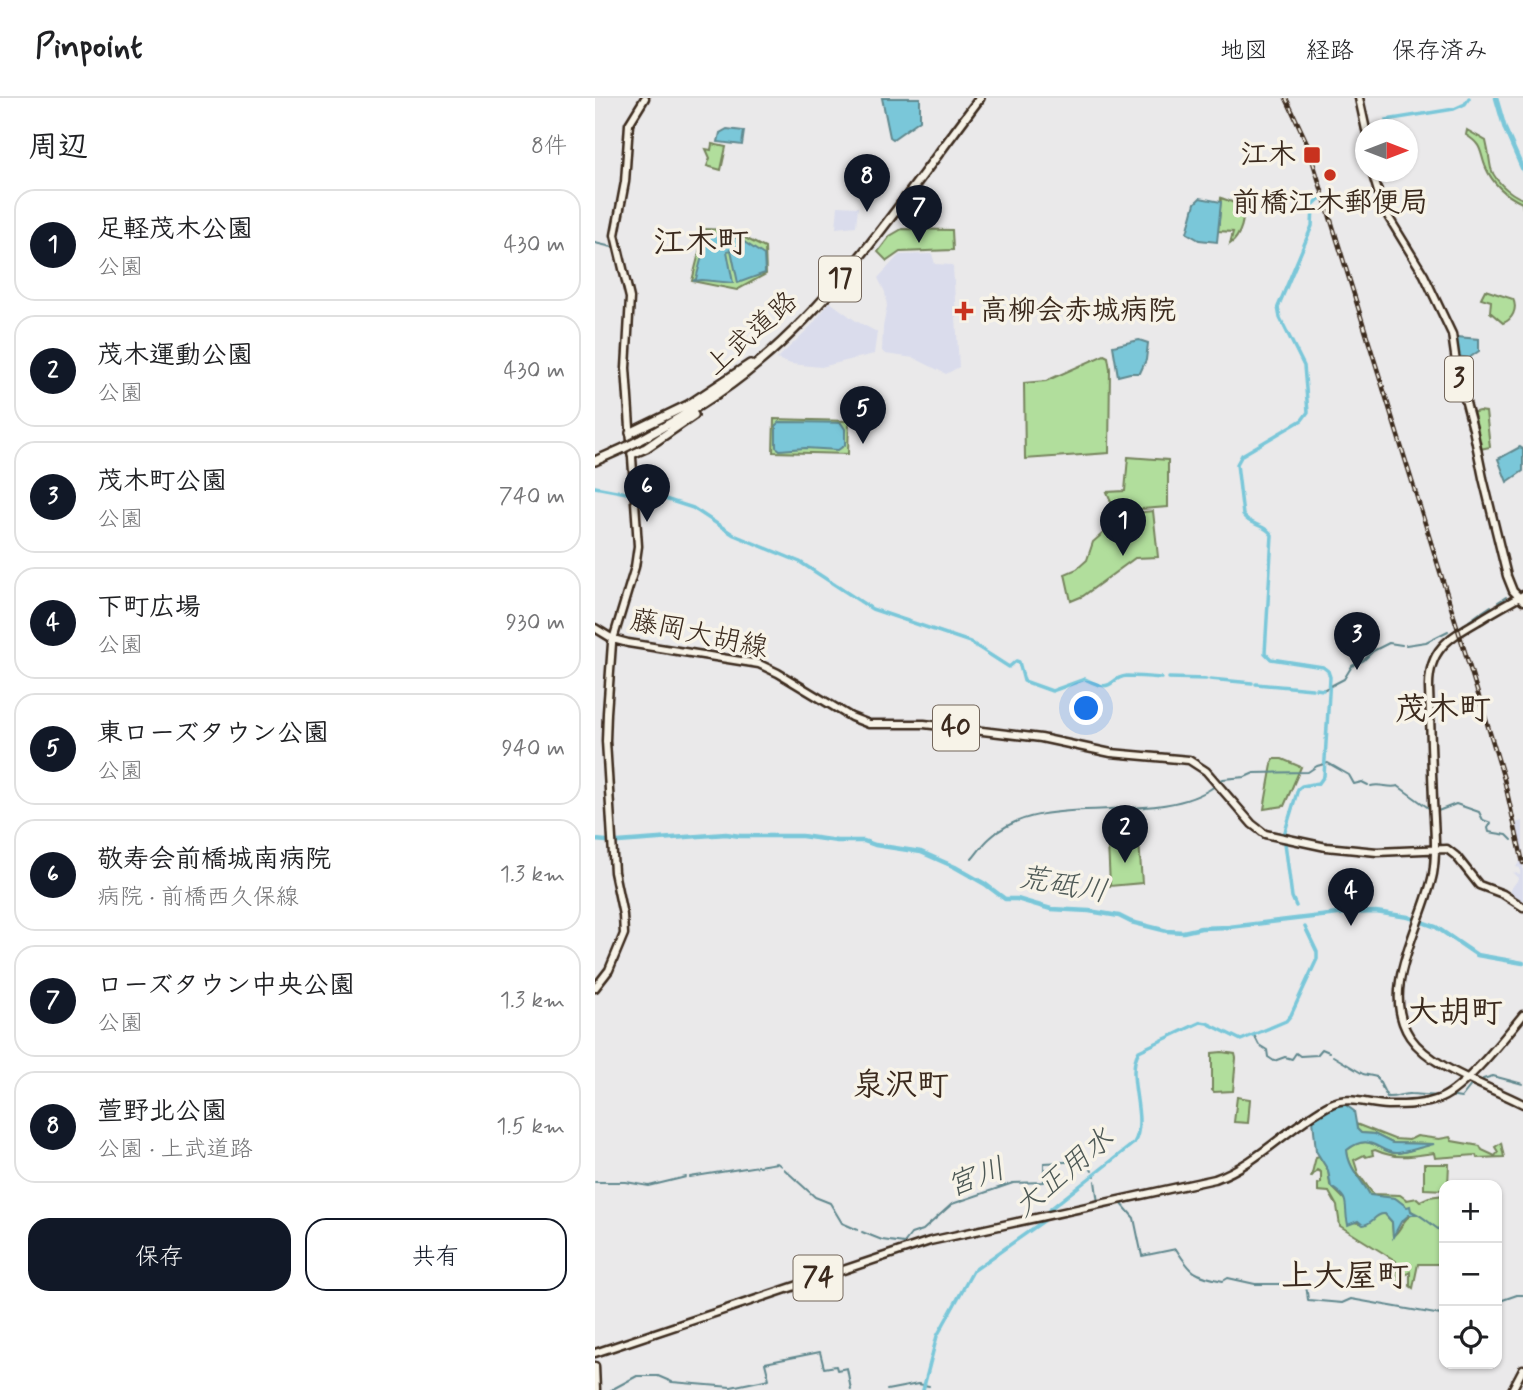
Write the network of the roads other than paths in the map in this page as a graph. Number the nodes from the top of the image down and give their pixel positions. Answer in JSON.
{"nodes":[{"id":1,"x":645,"y":98,"type":"edge"},
{"id":2,"x":978,"y":98,"type":"edge"},
{"id":3,"x":1359,"y":98,"type":"edge"},
{"id":4,"x":1364,"y":119,"type":"edge"},
{"id":5,"x":1376,"y":182,"type":"edge"},
{"id":6,"x":754,"y":364,"type":"junction"},
{"id":7,"x":631,"y":441,"type":"junction"},
{"id":8,"x":651,"y":444,"type":"junction"},
{"id":9,"x":632,"y":454,"type":"junction"},
{"id":10,"x":595,"y":459,"type":"edge"},
{"id":11,"x":1521,"y":598,"type":"edge"},
{"id":12,"x":595,"y":628,"type":"edge"},
{"id":13,"x":613,"y":639,"type":"junction"},
{"id":14,"x":1435,"y":849,"type":"junction"},
{"id":15,"x":1523,"y":907,"type":"edge"},
{"id":16,"x":595,"y":988,"type":"edge"},
{"id":17,"x":1523,"y":1016,"type":"edge"},
{"id":18,"x":1468,"y":1077,"type":"junction"},
{"id":19,"x":1523,"y":1104,"type":"edge"},
{"id":20,"x":595,"y":1353,"type":"edge"},
{"id":21,"x":595,"y":1366,"type":"edge"},
{"id":22,"x":1523,"y":1368,"type":"edge"},
{"id":23,"x":596,"y":1390,"type":"edge"},
{"id":24,"x":1512,"y":1390,"type":"edge"}],
"edges":[{"from":1,"to":7,"type":"main road"},
{"from":2,"to":6,"type":"highway","name":"上武道路","number":"17"},
{"from":3,"to":4,"type":"main road"},
{"from":5,"to":11,"type":"main road","number":"3"},
{"from":6,"to":7,"type":"highway","name":"上武道路","number":"17"},
{"from":6,"to":8,"type":"highway"},
{"from":7,"to":8,"type":"highway"},
{"from":7,"to":9,"type":"main road"},
{"from":7,"to":10,"type":"highway","name":"上武道路","number":"17"},
{"from":8,"to":9,"type":"highway"},
{"from":9,"to":13,"type":"main road"},
{"from":11,"to":14,"type":"main road","number":"3"},
{"from":12,"to":13,"type":"main road","name":"藤岡大胡線","number":"40"},
{"from":13,"to":14,"type":"main road","name":"藤岡大胡線","number":"40"},
{"from":13,"to":16,"type":"main road"},
{"from":14,"to":15,"type":"main road"},
{"from":14,"to":18,"type":"main road","number":"3"},
{"from":17,"to":18,"type":"main road","number":"74"},
{"from":18,"to":19,"type":"main road","number":"3"},
{"from":18,"to":20,"type":"main road","number":"74"},
{"from":21,"to":23,"type":"main road"},
{"from":22,"to":24,"type":"main road"}]}
